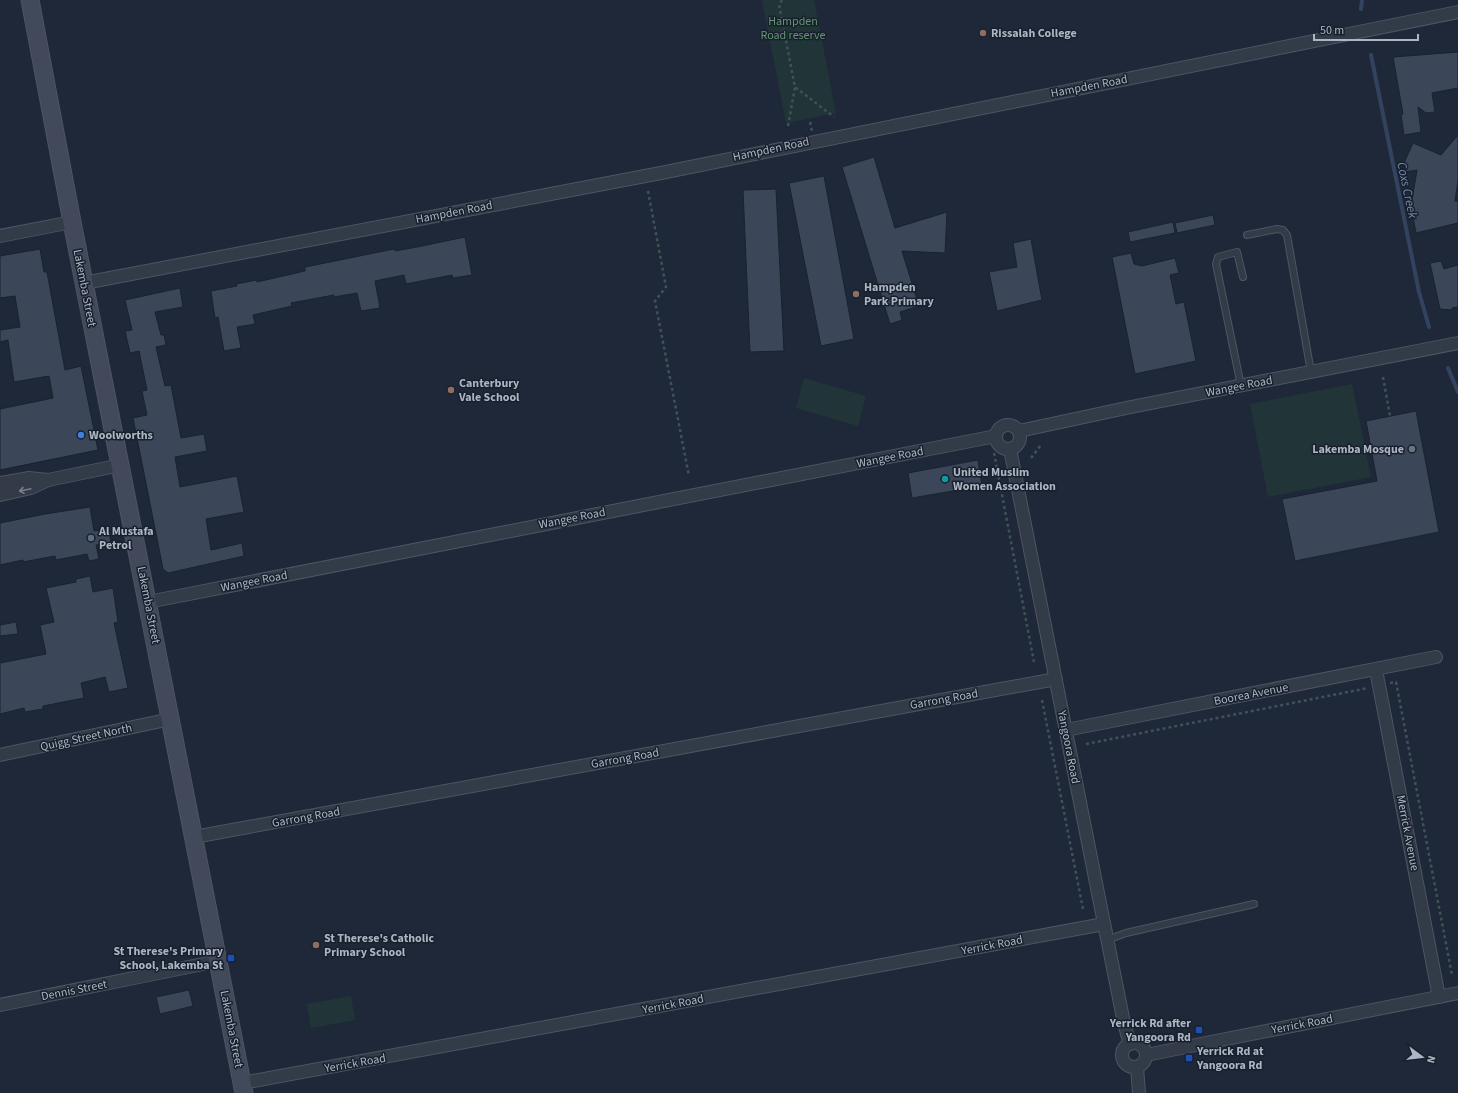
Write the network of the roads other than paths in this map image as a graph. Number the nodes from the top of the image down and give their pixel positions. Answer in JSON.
{"nodes":[{"id":1,"x":30,"y":0,"type":"edge"},
{"id":2,"x":1458,"y":12,"type":"edge"},
{"id":3,"x":72,"y":222,"type":"junction"},
{"id":4,"x":1247,"y":235,"type":"dead end"},
{"id":5,"x":0,"y":236,"type":"edge"},
{"id":6,"x":1243,"y":277,"type":"dead end"},
{"id":7,"x":84,"y":284,"type":"junction"},
{"id":8,"x":1458,"y":343,"type":"edge"},
{"id":9,"x":1311,"y":372,"type":"junction"},
{"id":10,"x":1241,"y":386,"type":"junction"},
{"id":11,"x":1019,"y":431,"type":"junction"},
{"id":12,"x":996,"y":436,"type":"junction"},
{"id":13,"x":1010,"y":449,"type":"junction"},
{"id":14,"x":121,"y":465,"type":"junction"},
{"id":15,"x":48,"y":480,"type":"junction"},
{"id":16,"x":0,"y":484,"type":"edge"},
{"id":17,"x":0,"y":495,"type":"edge"},
{"id":18,"x":148,"y":602,"type":"junction"},
{"id":19,"x":1436,"y":657,"type":"dead end"},
{"id":20,"x":1376,"y":670,"type":"junction"},
{"id":21,"x":1056,"y":678,"type":"junction"},
{"id":22,"x":171,"y":719,"type":"junction"},
{"id":23,"x":1066,"y":730,"type":"junction"},
{"id":24,"x":0,"y":755,"type":"edge"},
{"id":25,"x":194,"y":837,"type":"junction"},
{"id":26,"x":1254,"y":904,"type":"dead end"},
{"id":27,"x":1104,"y":924,"type":"junction"},
{"id":28,"x":1107,"y":940,"type":"junction"},
{"id":29,"x":218,"y":961,"type":"junction"},
{"id":30,"x":1458,"y":993,"type":"edge"},
{"id":31,"x":1440,"y":997,"type":"junction"},
{"id":32,"x":0,"y":1005,"type":"edge"},
{"id":33,"x":1130,"y":1044,"type":"junction"},
{"id":34,"x":1146,"y":1055,"type":"junction"},
{"id":35,"x":1136,"y":1067,"type":"junction"},
{"id":36,"x":243,"y":1088,"type":"edge"},
{"id":37,"x":1139,"y":1093,"type":"edge"}],
"edges":[{"from":1,"to":3,"type":"main road","name":"Lakemba Street"},
{"from":2,"to":7,"type":"street","name":"Hampden Road"},
{"from":3,"to":5,"type":"street"},
{"from":3,"to":7,"type":"main road","name":"Lakemba Street"},
{"from":4,"to":9,"type":"lane"},
{"from":6,"to":10,"type":"lane"},
{"from":7,"to":14,"type":"main road","name":"Lakemba Street"},
{"from":8,"to":9,"type":"street","name":"Wangee Road"},
{"from":9,"to":10,"type":"street","name":"Wangee Road"},
{"from":10,"to":11,"type":"street","name":"Wangee Road"},
{"from":11,"to":12,"type":"street"},
{"from":11,"to":13,"type":"street"},
{"from":12,"to":13,"type":"street"},
{"from":12,"to":18,"type":"street","name":"Wangee Road"},
{"from":13,"to":21,"type":"street","name":"Yangoora Road"},
{"from":14,"to":15,"type":"street"},
{"from":14,"to":18,"type":"main road","name":"Lakemba Street"},
{"from":15,"to":16,"type":"street"},
{"from":15,"to":17,"type":"street","one_way":true},
{"from":18,"to":22,"type":"main road","name":"Lakemba Street"},
{"from":19,"to":20,"type":"street","name":"Boorea Avenue"},
{"from":20,"to":23,"type":"street","name":"Boorea Avenue"},
{"from":20,"to":31,"type":"street","name":"Merrick Avenue"},
{"from":21,"to":23,"type":"street","name":"Yangoora Road"},
{"from":21,"to":25,"type":"street","name":"Garrong Road"},
{"from":22,"to":24,"type":"street","name":"Quigg Street North"},
{"from":22,"to":25,"type":"main road","name":"Lakemba Street"},
{"from":23,"to":27,"type":"street","name":"Yangoora Road"},
{"from":25,"to":29,"type":"main road","name":"Lakemba Street"},
{"from":26,"to":28,"type":"lane"},
{"from":27,"to":28,"type":"street","name":"Yangoora Road"},
{"from":27,"to":36,"type":"street","name":"Yerrick Road"},
{"from":28,"to":33,"type":"street","name":"Yangoora Road"},
{"from":29,"to":32,"type":"street","name":"Dennis Street"},
{"from":29,"to":36,"type":"main road","name":"Lakemba Street"},
{"from":30,"to":31,"type":"street","name":"Yerrick Road"},
{"from":31,"to":34,"type":"street","name":"Yerrick Road"},
{"from":33,"to":34,"type":"street"},
{"from":33,"to":35,"type":"street"},
{"from":34,"to":35,"type":"street"},
{"from":35,"to":37,"type":"street"}]}
